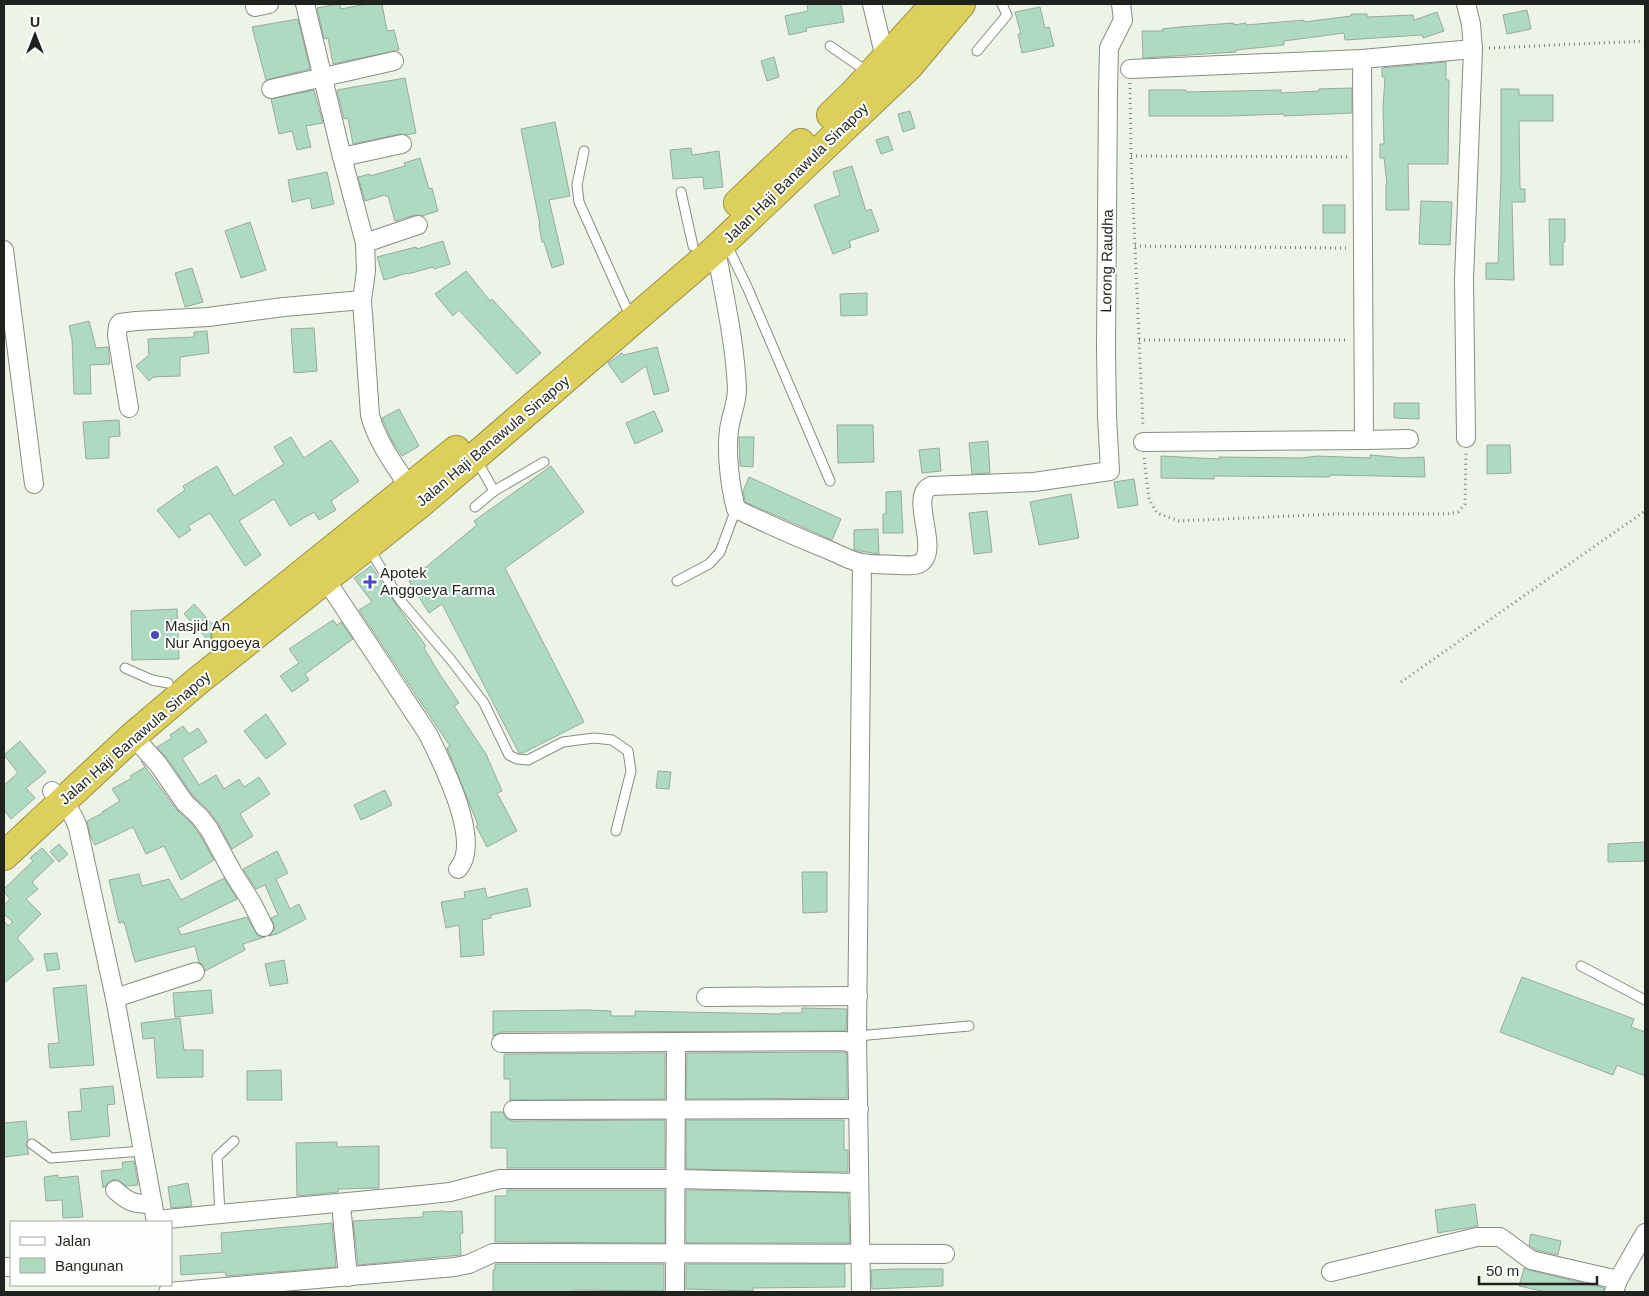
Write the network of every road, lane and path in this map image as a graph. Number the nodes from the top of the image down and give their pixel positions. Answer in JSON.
{"nodes":[{"id":1,"x":305,"y":4,"type":"edge"},
{"id":2,"x":872,"y":4,"type":"edge"},
{"id":3,"x":935,"y":4,"type":"edge"},
{"id":4,"x":961,"y":4,"type":"edge"},
{"id":5,"x":1002,"y":4,"type":"edge"},
{"id":6,"x":1121,"y":4,"type":"edge"},
{"id":7,"x":1466,"y":4,"type":"edge"},
{"id":8,"x":1645,"y":41,"type":"edge"},
{"id":9,"x":830,"y":46,"type":"dead end"},
{"id":10,"x":1473,"y":49,"type":"junction"},
{"id":11,"x":977,"y":51,"type":"dead end"},
{"id":12,"x":1362,"y":60,"type":"junction"},
{"id":13,"x":394,"y":61,"type":"dead end"},
{"id":14,"x":878,"y":66,"type":"junction"},
{"id":15,"x":1130,"y":69,"type":"joint"},
{"id":16,"x":322,"y":78,"type":"junction"},
{"id":17,"x":271,"y":89,"type":"dead end"},
{"id":18,"x":402,"y":144,"type":"dead end"},
{"id":19,"x":584,"y":151,"type":"dead end"},
{"id":20,"x":1131,"y":156,"type":"junction"},
{"id":21,"x":342,"y":157,"type":"junction"},
{"id":22,"x":1363,"y":157,"type":"junction"},
{"id":23,"x":681,"y":192,"type":"dead end"},
{"id":24,"x":418,"y":225,"type":"dead end"},
{"id":25,"x":365,"y":243,"type":"junction"},
{"id":26,"x":711,"y":245,"type":"junction"},
{"id":27,"x":1135,"y":246,"type":"junction"},
{"id":28,"x":1363,"y":248,"type":"junction"},
{"id":29,"x":4,"y":250,"type":"edge"},
{"id":30,"x":362,"y":300,"type":"junction"},
{"id":31,"x":626,"y":307,"type":"junction"},
{"id":32,"x":8,"y":315,"type":"edge"},
{"id":33,"x":1139,"y":340,"type":"junction"},
{"id":34,"x":1364,"y":340,"type":"junction"},
{"id":35,"x":129,"y":408,"type":"dead end"},
{"id":36,"x":1466,"y":438,"type":"joint"},
{"id":37,"x":1409,"y":439,"type":"dead end"},
{"id":38,"x":1364,"y":440,"type":"junction"},
{"id":39,"x":1143,"y":442,"type":"junction"},
{"id":40,"x":475,"y":457,"type":"junction"},
{"id":41,"x":544,"y":462,"type":"dead end"},
{"id":42,"x":830,"y":481,"type":"dead end"},
{"id":43,"x":34,"y":484,"type":"dead end"},
{"id":44,"x":409,"y":487,"type":"junction"},
{"id":45,"x":494,"y":491,"type":"junction"},
{"id":46,"x":475,"y":508,"type":"dead end"},
{"id":47,"x":736,"y":509,"type":"junction"},
{"id":48,"x":1645,"y":511,"type":"edge"},
{"id":49,"x":367,"y":545,"type":"junction"},
{"id":50,"x":862,"y":563,"type":"junction"},
{"id":51,"x":326,"y":580,"type":"junction"},
{"id":52,"x":677,"y":580,"type":"dead end"},
{"id":53,"x":233,"y":642,"type":"junction"},
{"id":54,"x":125,"y":668,"type":"dead end"},
{"id":55,"x":1401,"y":682,"type":"dead end"},
{"id":56,"x":168,"y":683,"type":"junction"},
{"id":57,"x":133,"y":736,"type":"junction"},
{"id":58,"x":57,"y":796,"type":"junction"},
{"id":59,"x":616,"y":831,"type":"dead end"},
{"id":60,"x":4,"y":838,"type":"edge"},
{"id":61,"x":4,"y":856,"type":"edge"},
{"id":62,"x":458,"y":869,"type":"dead end"},
{"id":63,"x":264,"y":927,"type":"dead end"},
{"id":64,"x":1581,"y":966,"type":"dead end"},
{"id":65,"x":195,"y":972,"type":"dead end"},
{"id":66,"x":858,"y":996,"type":"junction"},
{"id":67,"x":706,"y":997,"type":"dead end"},
{"id":68,"x":115,"y":998,"type":"junction"},
{"id":69,"x":1645,"y":1000,"type":"edge"},
{"id":70,"x":970,"y":1026,"type":"dead end"},
{"id":71,"x":858,"y":1041,"type":"junction"},
{"id":72,"x":676,"y":1042,"type":"junction"},
{"id":73,"x":501,"y":1043,"type":"dead end"},
{"id":74,"x":859,"y":1109,"type":"junction"},
{"id":75,"x":513,"y":1110,"type":"dead end"},
{"id":76,"x":676,"y":1110,"type":"junction"},
{"id":77,"x":234,"y":1141,"type":"dead end"},
{"id":78,"x":32,"y":1144,"type":"dead end"},
{"id":79,"x":143,"y":1151,"type":"junction"},
{"id":80,"x":676,"y":1179,"type":"junction"},
{"id":81,"x":859,"y":1183,"type":"junction"},
{"id":82,"x":115,"y":1190,"type":"dead end"},
{"id":83,"x":341,"y":1204,"type":"junction"},
{"id":84,"x":220,"y":1214,"type":"junction"},
{"id":85,"x":155,"y":1216,"type":"edge"},
{"id":86,"x":1645,"y":1233,"type":"edge"},
{"id":87,"x":860,"y":1253,"type":"junction"},
{"id":88,"x":675,"y":1254,"type":"junction"},
{"id":89,"x":945,"y":1254,"type":"dead end"},
{"id":90,"x":1331,"y":1272,"type":"dead end"},
{"id":91,"x":348,"y":1277,"type":"junction"},
{"id":92,"x":1616,"y":1286,"type":"edge"},
{"id":93,"x":168,"y":1292,"type":"edge"},
{"id":94,"x":675,"y":1292,"type":"edge"},
{"id":95,"x":861,"y":1292,"type":"edge"}],
"edges":[{"from":1,"to":16,"type":"street"},
{"from":2,"to":14,"type":"street"},
{"from":3,"to":14,"type":"highway","name":"Jalan Haji Banawula Sinapoy"},
{"from":4,"to":26,"type":"highway","name":"Jalan Haji Banawula Sinapoy"},
{"from":5,"to":11,"type":"lane"},
{"from":6,"to":50,"type":"street","name":"Lorong Raudha"},
{"from":7,"to":10,"type":"street"},
{"from":8,"to":10,"type":"path"},
{"from":9,"to":14,"type":"lane"},
{"from":10,"to":12,"type":"street"},
{"from":10,"to":36,"type":"street"},
{"from":12,"to":15,"type":"street"},
{"from":12,"to":22,"type":"street"},
{"from":13,"to":16,"type":"street"},
{"from":14,"to":26,"type":"highway","name":"Jalan Haji Banawula Sinapoy"},
{"from":15,"to":20,"type":"path"},
{"from":16,"to":17,"type":"street"},
{"from":16,"to":21,"type":"street"},
{"from":18,"to":21,"type":"street"},
{"from":19,"to":31,"type":"lane"},
{"from":20,"to":22,"type":"path"},
{"from":20,"to":27,"type":"path"},
{"from":21,"to":25,"type":"street"},
{"from":22,"to":28,"type":"street"},
{"from":23,"to":26,"type":"lane"},
{"from":24,"to":25,"type":"street"},
{"from":25,"to":30,"type":"street"},
{"from":26,"to":31,"type":"highway","name":"Jalan Haji Banawula Sinapoy"},
{"from":26,"to":40,"type":"highway","name":"Jalan Haji Banawula Sinapoy"},
{"from":26,"to":42,"type":"lane"},
{"from":26,"to":47,"type":"street"},
{"from":27,"to":28,"type":"path"},
{"from":27,"to":33,"type":"path"},
{"from":28,"to":34,"type":"street"},
{"from":29,"to":32,"type":"street"},
{"from":30,"to":35,"type":"street"},
{"from":30,"to":44,"type":"street"},
{"from":31,"to":44,"type":"highway","name":"Jalan Haji Banawula Sinapoy"},
{"from":32,"to":43,"type":"street"},
{"from":33,"to":34,"type":"path"},
{"from":33,"to":39,"type":"path"},
{"from":34,"to":38,"type":"street"},
{"from":36,"to":39,"type":"path"},
{"from":37,"to":38,"type":"street"},
{"from":38,"to":39,"type":"street"},
{"from":40,"to":45,"type":"lane"},
{"from":40,"to":49,"type":"highway","name":"Jalan Haji Banawula Sinapoy"},
{"from":41,"to":45,"type":"lane"},
{"from":44,"to":53,"type":"highway","name":"Jalan Haji Banawula Sinapoy"},
{"from":45,"to":46,"type":"lane"},
{"from":47,"to":50,"type":"street"},
{"from":47,"to":52,"type":"lane"},
{"from":48,"to":55,"type":"path"},
{"from":49,"to":51,"type":"highway","name":"Jalan Haji Banawula Sinapoy"},
{"from":49,"to":59,"type":"lane"},
{"from":50,"to":66,"type":"street"},
{"from":51,"to":53,"type":"highway","name":"Jalan Haji Banawula Sinapoy"},
{"from":51,"to":62,"type":"street"},
{"from":53,"to":56,"type":"highway","name":"Jalan Haji Banawula Sinapoy"},
{"from":53,"to":57,"type":"highway","name":"Jalan Haji Banawula Sinapoy"},
{"from":54,"to":56,"type":"lane"},
{"from":56,"to":58,"type":"highway","name":"Jalan Haji Banawula Sinapoy"},
{"from":57,"to":58,"type":"highway","name":"Jalan Haji Banawula Sinapoy"},
{"from":57,"to":63,"type":"street"},
{"from":58,"to":60,"type":"highway","name":"Jalan Haji Banawula Sinapoy"},
{"from":58,"to":61,"type":"highway","name":"Jalan Haji Banawula Sinapoy"},
{"from":58,"to":68,"type":"street"},
{"from":64,"to":69,"type":"lane"},
{"from":65,"to":68,"type":"street"},
{"from":66,"to":67,"type":"street"},
{"from":66,"to":71,"type":"street"},
{"from":68,"to":79,"type":"street"},
{"from":70,"to":71,"type":"lane"},
{"from":71,"to":72,"type":"street"},
{"from":71,"to":74,"type":"street"},
{"from":72,"to":73,"type":"street"},
{"from":72,"to":76,"type":"street"},
{"from":74,"to":76,"type":"street"},
{"from":74,"to":81,"type":"street"},
{"from":75,"to":76,"type":"street"},
{"from":76,"to":80,"type":"street"},
{"from":77,"to":84,"type":"lane"},
{"from":78,"to":79,"type":"lane"},
{"from":79,"to":85,"type":"street"},
{"from":80,"to":81,"type":"street"},
{"from":80,"to":83,"type":"street"},
{"from":80,"to":88,"type":"street"},
{"from":81,"to":87,"type":"street"},
{"from":82,"to":85,"type":"street"},
{"from":83,"to":84,"type":"street"},
{"from":83,"to":91,"type":"street"},
{"from":84,"to":85,"type":"street"},
{"from":86,"to":92,"type":"street"},
{"from":87,"to":88,"type":"street"},
{"from":87,"to":89,"type":"street"},
{"from":87,"to":95,"type":"street"},
{"from":88,"to":91,"type":"street"},
{"from":88,"to":94,"type":"street"},
{"from":90,"to":92,"type":"street"},
{"from":91,"to":93,"type":"street"}]}
